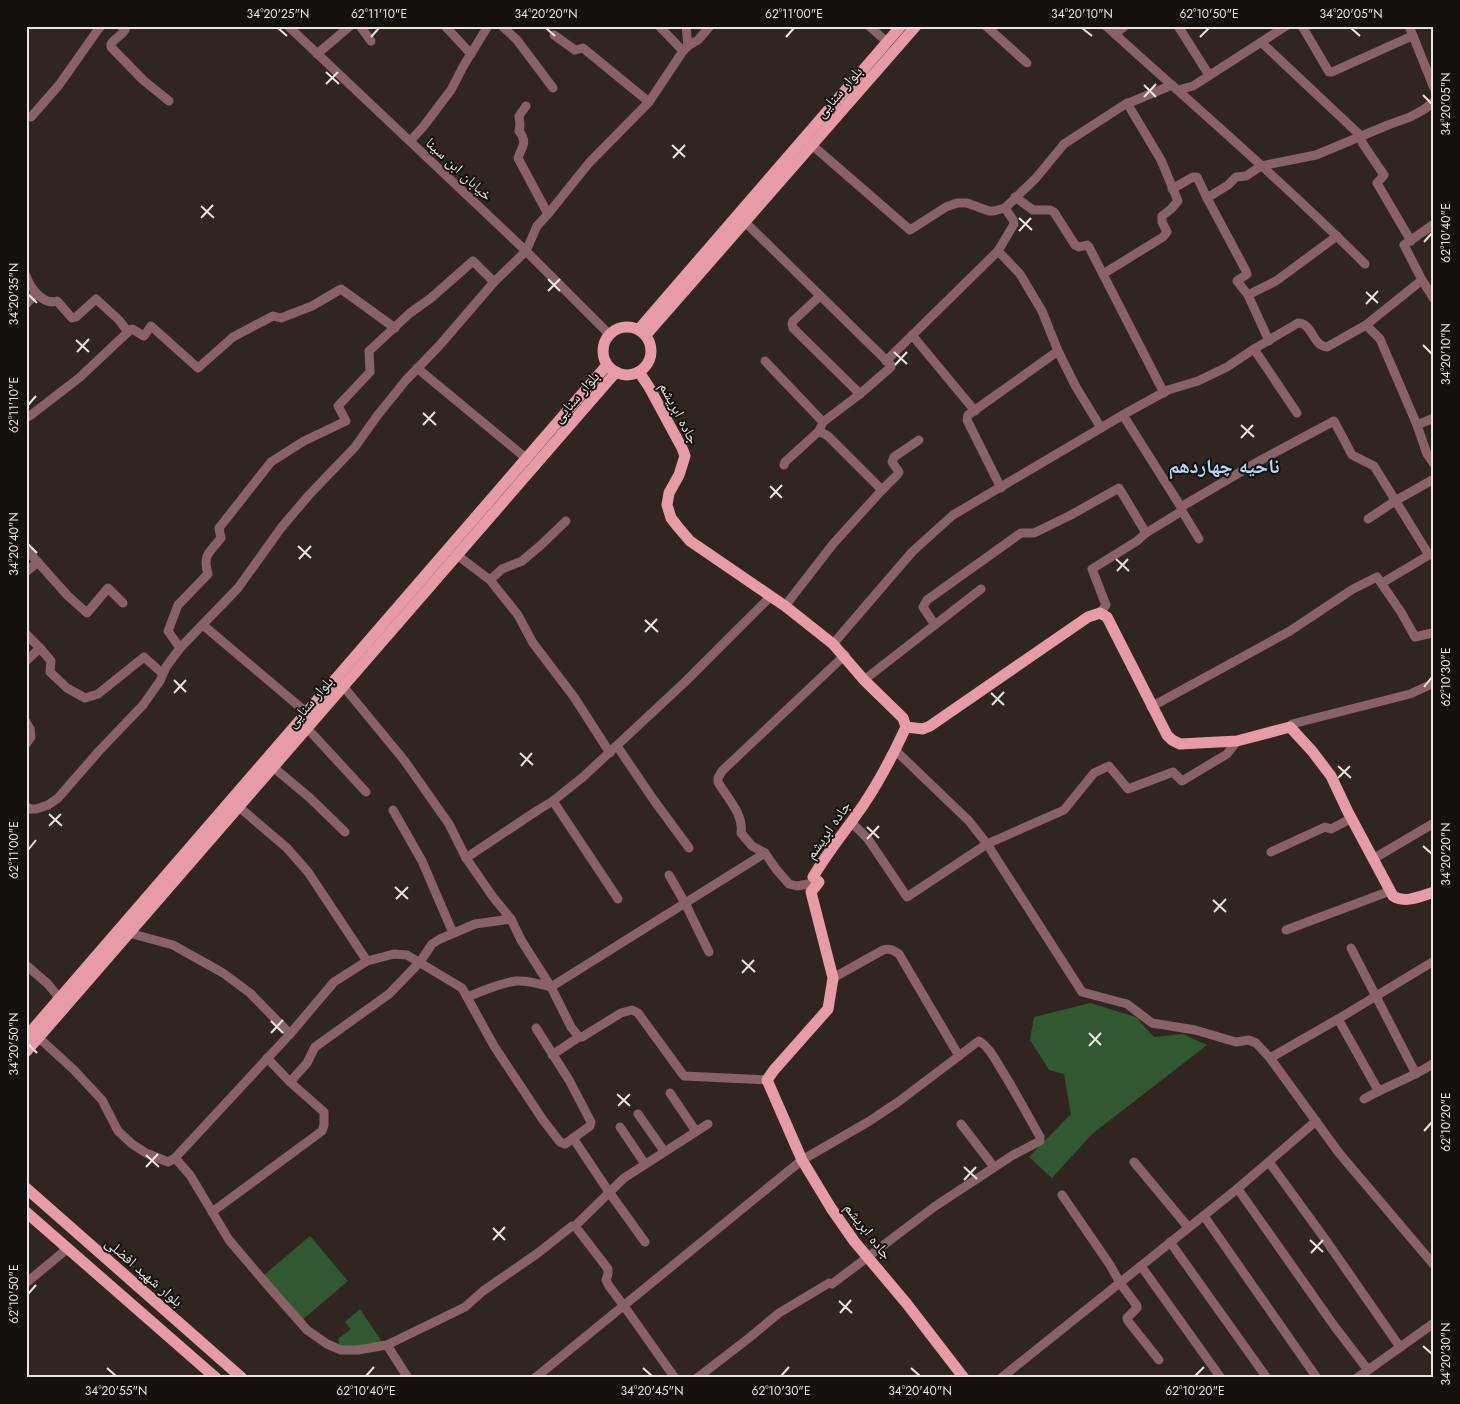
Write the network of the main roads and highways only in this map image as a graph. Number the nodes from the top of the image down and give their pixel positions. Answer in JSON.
{"nodes":[{"id":1,"x":901,"y":26,"type":"edge"},
{"id":2,"x":916,"y":26,"type":"edge"},
{"id":3,"x":642,"y":332,"type":"junction"},
{"id":4,"x":612,"y":368,"type":"junction"},
{"id":5,"x":639,"y":372,"type":"junction"},
{"id":6,"x":906,"y":727,"type":"junction"},
{"id":7,"x":1434,"y":892,"type":"edge"},
{"id":8,"x":32,"y":1037,"type":"edge"},
{"id":9,"x":26,"y":1052,"type":"edge"},
{"id":10,"x":26,"y":1188,"type":"edge"},
{"id":11,"x":26,"y":1212,"type":"edge"},
{"id":12,"x":216,"y":1378,"type":"edge"},
{"id":13,"x":242,"y":1378,"type":"edge"},
{"id":14,"x":964,"y":1378,"type":"edge"}],
"edges":[{"from":1,"to":3,"type":"main road","name":"بلوار سنایی"},
{"from":2,"to":3,"type":"main road","name":"بلوار سنایی"},
{"from":3,"to":4,"type":"main road"},
{"from":3,"to":5,"type":"main road"},
{"from":4,"to":5,"type":"main road"},
{"from":4,"to":8,"type":"main road","name":"بلوار سنایی"},
{"from":4,"to":8,"type":"main road","name":"بلوار سنایی"},
{"from":5,"to":6,"type":"main road","name":"جاده ابریشم"},
{"from":6,"to":7,"type":"main road"},
{"from":6,"to":14,"type":"main road","name":"جاده ابریشم"},
{"from":8,"to":9,"type":"main road","name":"بلوار سنایی"},
{"from":10,"to":13,"type":"main road","name":"بلوار شهید افضلی"},
{"from":11,"to":12,"type":"main road"}]}
